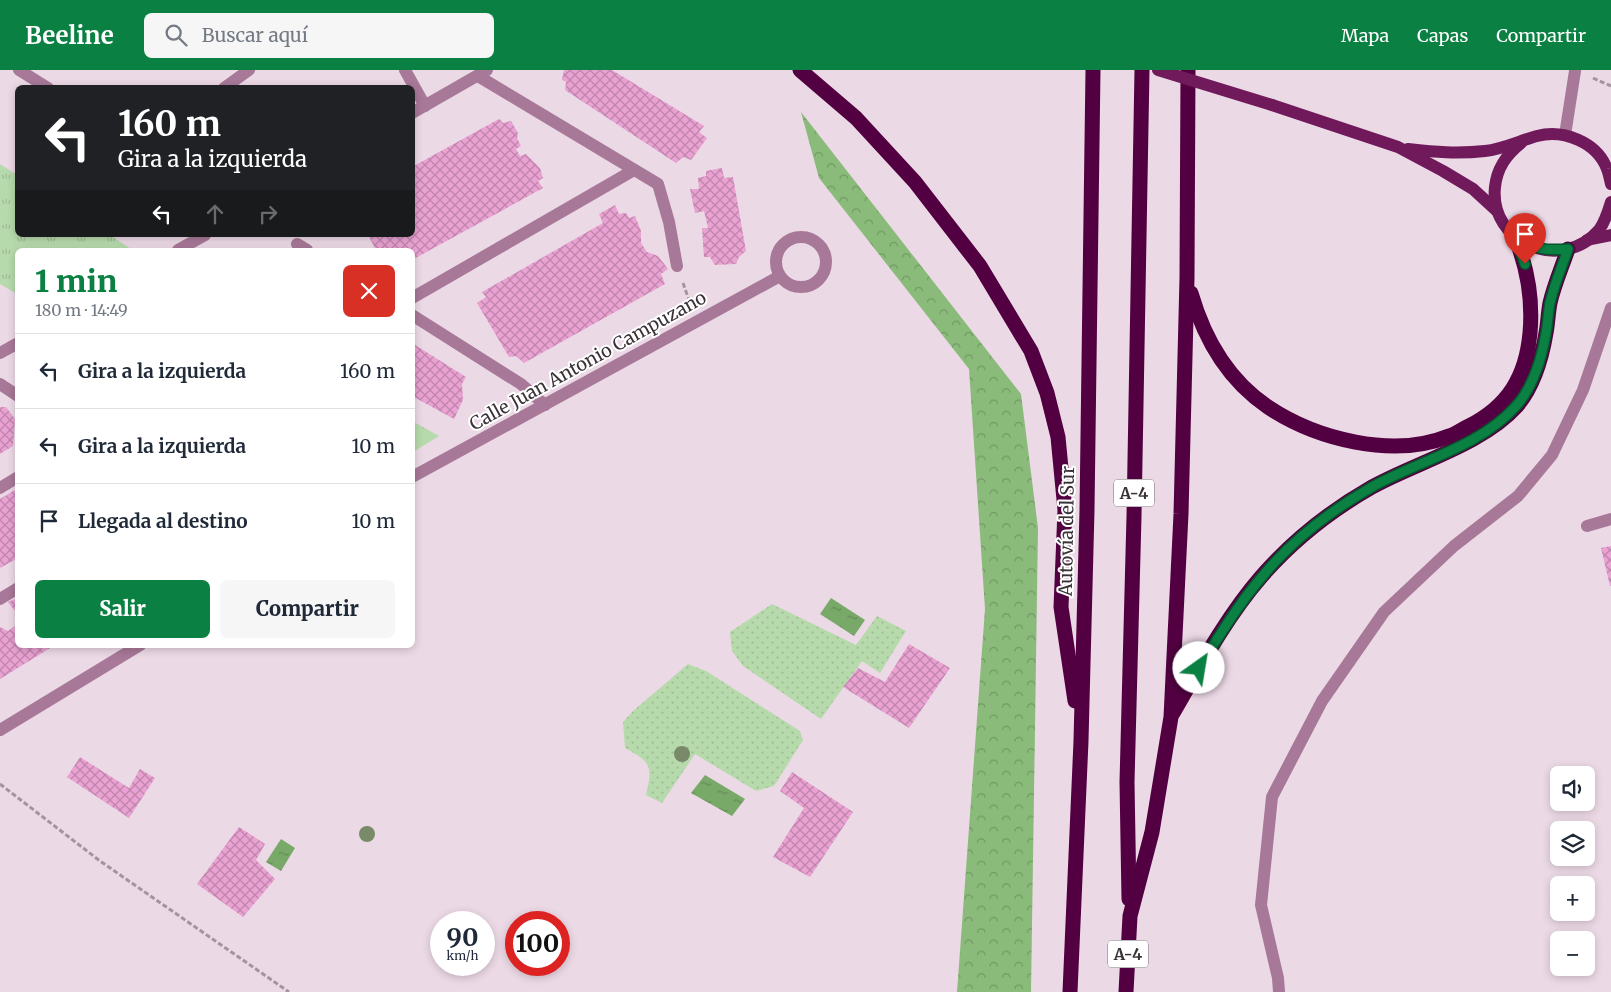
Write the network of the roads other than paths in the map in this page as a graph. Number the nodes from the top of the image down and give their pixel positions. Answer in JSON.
{"nodes":[{"id":1,"x":19,"y":70,"type":"edge"},
{"id":2,"x":249,"y":70,"type":"edge"},
{"id":3,"x":406,"y":70,"type":"edge"},
{"id":4,"x":800,"y":70,"type":"edge"},
{"id":5,"x":1093,"y":70,"type":"edge"},
{"id":6,"x":1142,"y":70,"type":"edge"},
{"id":7,"x":1158,"y":70,"type":"edge"},
{"id":8,"x":1188,"y":70,"type":"edge"},
{"id":9,"x":1575,"y":71,"type":"edge"},
{"id":10,"x":483,"y":73,"type":"edge"},
{"id":11,"x":43,"y":85,"type":"edge"},
{"id":12,"x":228,"y":85,"type":"edge"},
{"id":13,"x":414,"y":85,"type":"edge"},
{"id":14,"x":415,"y":87,"type":"edge"},
{"id":15,"x":425,"y":106,"type":"junction"},
{"id":16,"x":415,"y":111,"type":"edge"},
{"id":17,"x":1564,"y":135,"type":"junction"},
{"id":18,"x":1523,"y":142,"type":"junction"},
{"id":19,"x":1398,"y":147,"type":"junction"},
{"id":20,"x":634,"y":170,"type":"junction"},
{"id":21,"x":1611,"y":184,"type":"edge"},
{"id":22,"x":1611,"y":202,"type":"edge"},
{"id":23,"x":1497,"y":211,"type":"junction"},
{"id":24,"x":1611,"y":235,"type":"edge"},
{"id":25,"x":201,"y":237,"type":"edge"},
{"id":26,"x":1515,"y":237,"type":"junction"},
{"id":27,"x":1587,"y":240,"type":"junction"},
{"id":28,"x":182,"y":248,"type":"edge"},
{"id":29,"x":1568,"y":249,"type":"junction"},
{"id":30,"x":677,"y":266,"type":"road end"},
{"id":31,"x":780,"y":276,"type":"junction"},
{"id":32,"x":1187,"y":278,"type":"junction"},
{"id":33,"x":415,"y":296,"type":"edge"},
{"id":34,"x":1611,"y":308,"type":"edge"},
{"id":35,"x":415,"y":317,"type":"edge"},
{"id":36,"x":15,"y":345,"type":"edge"},
{"id":37,"x":0,"y":353,"type":"edge"},
{"id":38,"x":0,"y":384,"type":"edge"},
{"id":39,"x":15,"y":394,"type":"edge"},
{"id":40,"x":545,"y":405,"type":"junction"},
{"id":41,"x":415,"y":476,"type":"edge"},
{"id":42,"x":15,"y":479,"type":"edge"},
{"id":43,"x":0,"y":488,"type":"edge"},
{"id":44,"x":1611,"y":520,"type":"edge"},
{"id":45,"x":1587,"y":526,"type":"dead end"},
{"id":46,"x":15,"y":590,"type":"edge"},
{"id":47,"x":0,"y":599,"type":"edge"},
{"id":48,"x":135,"y":648,"type":"edge"},
{"id":49,"x":1171,"y":717,"type":"junction"},
{"id":50,"x":0,"y":730,"type":"edge"},
{"id":51,"x":1081,"y":742,"type":"junction"},
{"id":52,"x":1130,"y":916,"type":"junction"},
{"id":53,"x":1070,"y":992,"type":"edge"},
{"id":54,"x":1126,"y":992,"type":"edge"},
{"id":55,"x":1279,"y":992,"type":"edge"}],
"edges":[{"from":1,"to":11,"type":"street"},
{"from":2,"to":12,"type":"street"},
{"from":3,"to":13,"type":"street"},
{"from":4,"to":51,"type":"highway"},
{"from":5,"to":51,"type":"highway","name":"Autovía del Sur"},
{"from":6,"to":52,"type":"highway","number":"A-4"},
{"from":7,"to":19,"type":"main road","bridge":true},
{"from":8,"to":32,"type":"highway"},
{"from":9,"to":17,"type":"street"},
{"from":10,"to":15,"type":"street"},
{"from":10,"to":20,"type":"street"},
{"from":14,"to":15,"type":"street"},
{"from":15,"to":16,"type":"street"},
{"from":17,"to":18,"type":"main road"},
{"from":17,"to":21,"type":"main road"},
{"from":18,"to":19,"type":"main road"},
{"from":18,"to":23,"type":"main road"},
{"from":19,"to":23,"type":"main road"},
{"from":20,"to":30,"type":"street"},
{"from":20,"to":33,"type":"street"},
{"from":22,"to":27,"type":"main road"},
{"from":23,"to":26,"type":"main road"},
{"from":24,"to":27,"type":"main road"},
{"from":25,"to":28,"type":"street"},
{"from":26,"to":29,"type":"main road"},
{"from":26,"to":32,"type":"highway"},
{"from":27,"to":29,"type":"main road"},
{"from":29,"to":49,"type":"highway"},
{"from":31,"to":31,"type":"street"},
{"from":31,"to":40,"type":"street","name":"Calle Juan Antonio Campuzano"},
{"from":32,"to":49,"type":"highway"},
{"from":34,"to":55,"type":"street"},
{"from":35,"to":40,"type":"street"},
{"from":36,"to":37,"type":"street"},
{"from":38,"to":39,"type":"street"},
{"from":40,"to":41,"type":"street","name":"Calle Juan Antonio Campuzano"},
{"from":42,"to":43,"type":"street"},
{"from":44,"to":45,"type":"street"},
{"from":46,"to":47,"type":"street"},
{"from":48,"to":50,"type":"street"},
{"from":49,"to":52,"type":"highway"},
{"from":51,"to":53,"type":"highway","name":"Autovía del Sur"},
{"from":52,"to":54,"type":"highway","number":"A-4"}]}
